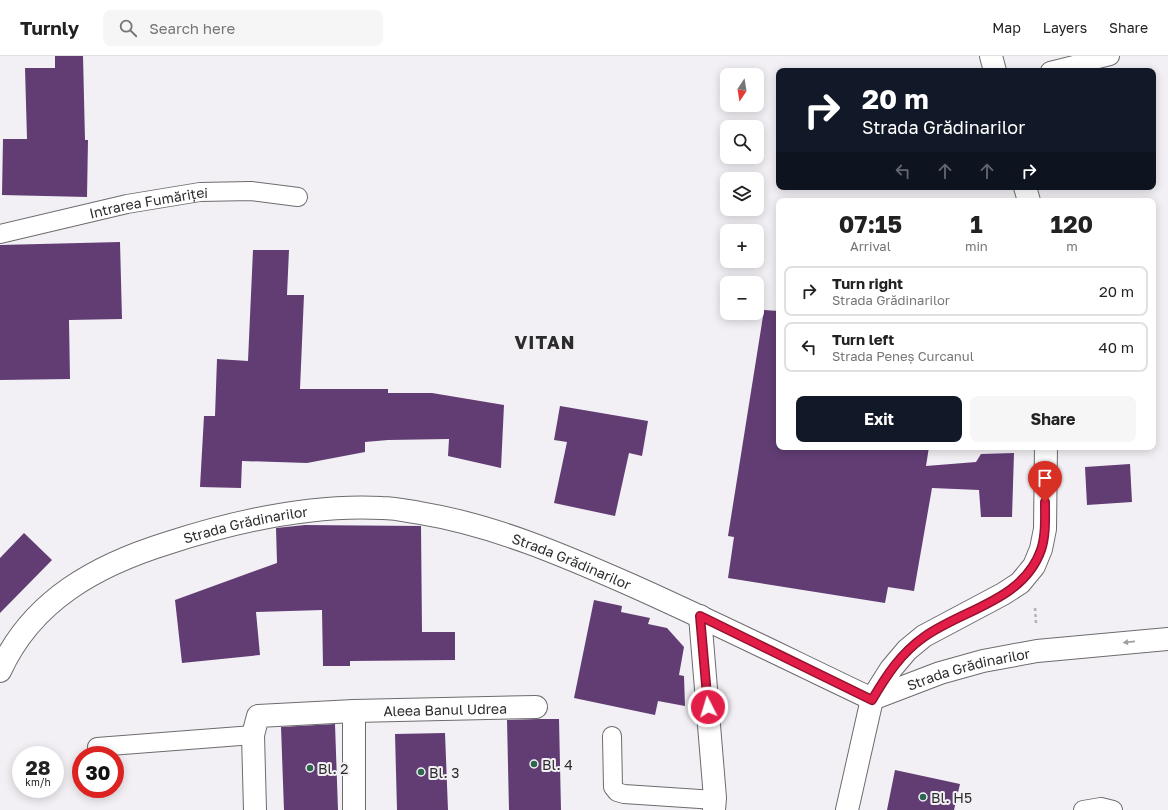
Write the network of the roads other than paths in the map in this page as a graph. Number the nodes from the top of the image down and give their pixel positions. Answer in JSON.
{"nodes":[{"id":1,"x":991,"y":56,"type":"edge"},
{"id":2,"x":1110,"y":56,"type":"edge"},
{"id":3,"x":994,"y":68,"type":"edge"},
{"id":4,"x":1062,"y":68,"type":"edge"},
{"id":5,"x":298,"y":197,"type":"dead end"},
{"id":6,"x":0,"y":234,"type":"edge"},
{"id":7,"x":1046,"y":450,"type":"edge"},
{"id":8,"x":700,"y":616,"type":"junction"},
{"id":9,"x":1168,"y":639,"type":"edge"},
{"id":10,"x":0,"y":671,"type":"edge"},
{"id":11,"x":872,"y":700,"type":"junction"},
{"id":12,"x":536,"y":708,"type":"dead end"},
{"id":13,"x":354,"y":711,"type":"junction"},
{"id":14,"x":253,"y":735,"type":"junction"},
{"id":15,"x":612,"y":736,"type":"dead end"},
{"id":16,"x":110,"y":746,"type":"edge"},
{"id":17,"x":714,"y":805,"type":"edge"},
{"id":18,"x":255,"y":810,"type":"edge"},
{"id":19,"x":354,"y":810,"type":"edge"},
{"id":20,"x":847,"y":810,"type":"edge"},
{"id":21,"x":1083,"y":810,"type":"edge"},
{"id":22,"x":1113,"y":810,"type":"edge"}],
"edges":[{"from":1,"to":3,"type":"street"},
{"from":2,"to":4,"type":"lane"},
{"from":5,"to":6,"type":"lane","name":"Intrarea Fumăriței"},
{"from":7,"to":11,"type":"street"},
{"from":8,"to":10,"type":"street","name":"Strada Grădinarilor"},
{"from":8,"to":11,"type":"street","name":"Strada Grădinarilor"},
{"from":8,"to":17,"type":"street"},
{"from":9,"to":11,"type":"street","name":"Strada Grădinarilor","one_way":true},
{"from":11,"to":20,"type":"street"},
{"from":12,"to":13,"type":"street","name":"Aleea Banul Udrea"},
{"from":13,"to":14,"type":"street","name":"Aleea Banul Udrea"},
{"from":13,"to":19,"type":"street"},
{"from":14,"to":16,"type":"lane"},
{"from":14,"to":18,"type":"street","name":"Aleea Banul Udrea"},
{"from":15,"to":17,"type":"lane"},
{"from":21,"to":22,"type":"lane"}]}
